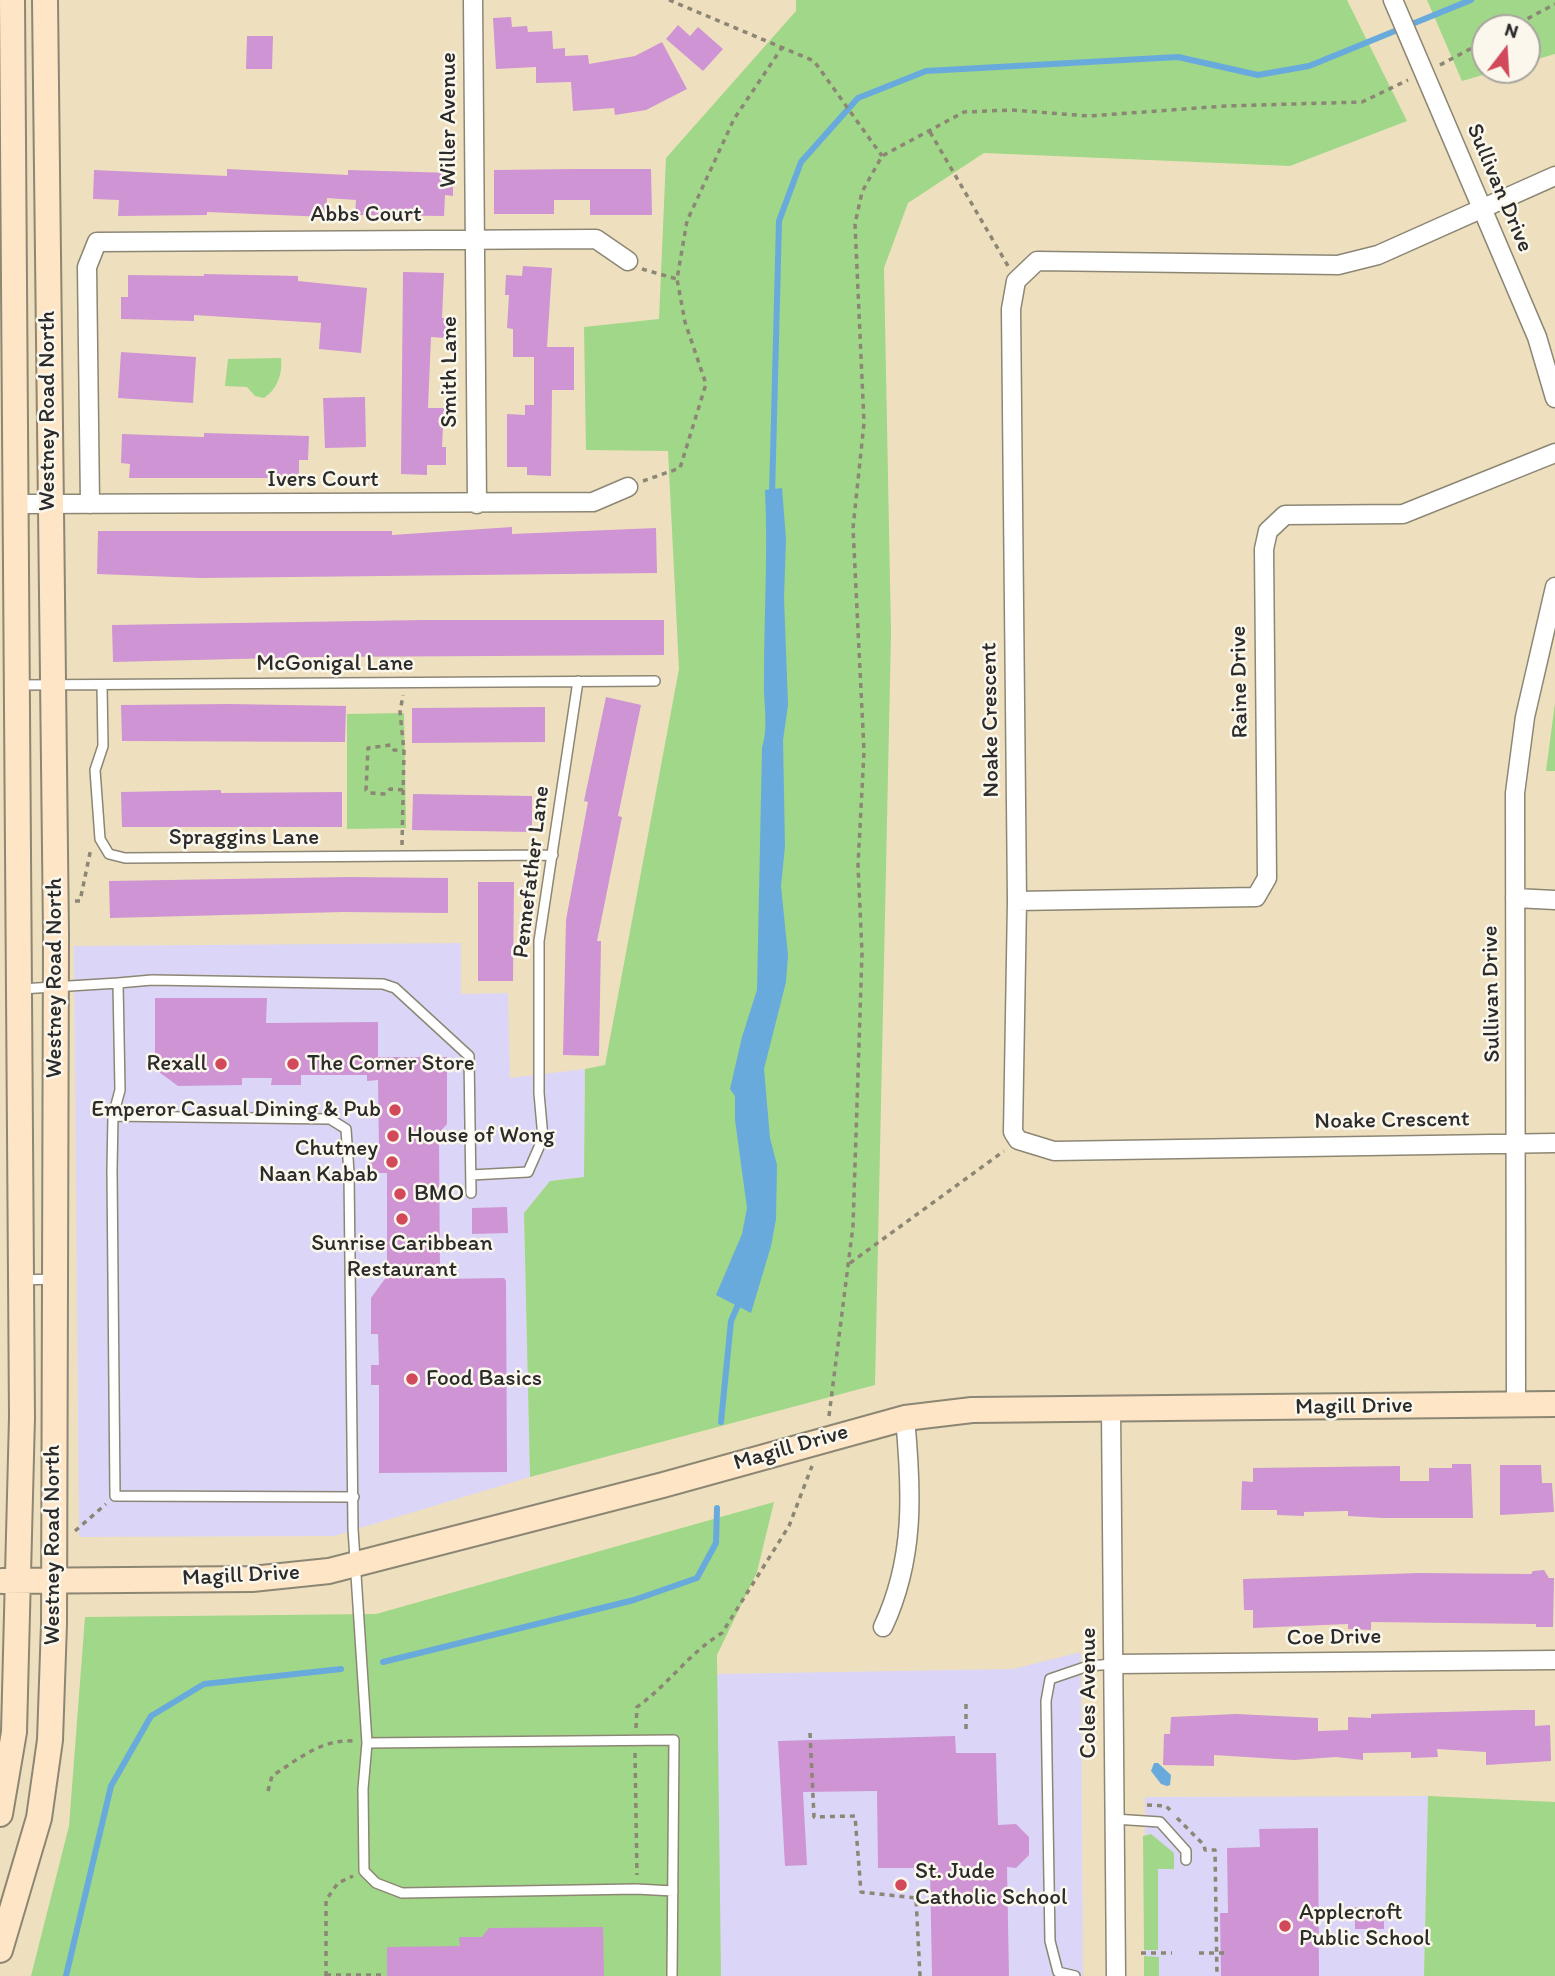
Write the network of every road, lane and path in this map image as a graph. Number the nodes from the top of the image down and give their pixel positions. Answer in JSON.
{"nodes":[{"id":1,"x":12,"y":0,"type":"edge"},
{"id":2,"x":45,"y":0,"type":"edge"},
{"id":3,"x":473,"y":0,"type":"edge"},
{"id":4,"x":669,"y":0,"type":"edge"},
{"id":5,"x":1393,"y":0,"type":"edge"},
{"id":6,"x":1555,"y":4,"type":"edge"},
{"id":7,"x":1536,"y":14,"type":"edge"},
{"id":8,"x":783,"y":46,"type":"junction"},
{"id":9,"x":1471,"y":49,"type":"edge"},
{"id":10,"x":1424,"y":74,"type":"junction"},
{"id":11,"x":930,"y":132,"type":"junction"},
{"id":12,"x":882,"y":156,"type":"junction"},
{"id":13,"x":1555,"y":176,"type":"edge"},
{"id":14,"x":1480,"y":207,"type":"junction"},
{"id":15,"x":473,"y":239,"type":"junction"},
{"id":16,"x":628,"y":261,"type":"joint"},
{"id":17,"x":677,"y":279,"type":"junction"},
{"id":18,"x":1016,"y":281,"type":"junction"},
{"id":19,"x":1555,"y":398,"type":"edge"},
{"id":20,"x":1555,"y":453,"type":"edge"},
{"id":21,"x":628,"y":487,"type":"joint"},
{"id":22,"x":49,"y":503,"type":"junction"},
{"id":23,"x":15,"y":504,"type":"junction"},
{"id":24,"x":90,"y":504,"type":"junction"},
{"id":25,"x":477,"y":504,"type":"junction"},
{"id":26,"x":1555,"y":587,"type":"edge"},
{"id":27,"x":1551,"y":619,"type":"edge"},
{"id":28,"x":578,"y":681,"type":"junction"},
{"id":29,"x":655,"y":681,"type":"dead end"},
{"id":30,"x":405,"y":683,"type":"junction"},
{"id":31,"x":16,"y":685,"type":"junction"},
{"id":32,"x":102,"y":685,"type":"junction"},
{"id":33,"x":51,"y":686,"type":"junction"},
{"id":34,"x":404,"y":751,"type":"junction"},
{"id":35,"x":403,"y":790,"type":"junction"},
{"id":36,"x":100,"y":839,"type":"junction"},
{"id":37,"x":553,"y":855,"type":"junction"},
{"id":38,"x":402,"y":856,"type":"junction"},
{"id":39,"x":1515,"y":898,"type":"junction"},
{"id":40,"x":1555,"y":900,"type":"edge"},
{"id":41,"x":1017,"y":901,"type":"junction"},
{"id":42,"x":72,"y":902,"type":"dead end"},
{"id":43,"x":118,"y":983,"type":"junction"},
{"id":44,"x":56,"y":988,"type":"junction"},
{"id":45,"x":20,"y":989,"type":"junction"},
{"id":46,"x":113,"y":1116,"type":"junction"},
{"id":47,"x":1018,"y":1140,"type":"junction"},
{"id":48,"x":1555,"y":1143,"type":"edge"},
{"id":49,"x":1518,"y":1144,"type":"junction"},
{"id":50,"x":471,"y":1175,"type":"junction"},
{"id":51,"x":471,"y":1193,"type":"dead end"},
{"id":52,"x":850,"y":1263,"type":"junction"},
{"id":53,"x":54,"y":1279,"type":"junction"},
{"id":54,"x":20,"y":1280,"type":"junction"},
{"id":55,"x":1516,"y":1404,"type":"junction"},
{"id":56,"x":1555,"y":1404,"type":"edge"},
{"id":57,"x":1111,"y":1410,"type":"junction"},
{"id":58,"x":905,"y":1418,"type":"junction"},
{"id":59,"x":821,"y":1439,"type":"junction"},
{"id":60,"x":115,"y":1496,"type":"junction"},
{"id":61,"x":354,"y":1497,"type":"junction"},
{"id":62,"x":73,"y":1532,"type":"dead end"},
{"id":63,"x":355,"y":1565,"type":"junction"},
{"id":64,"x":28,"y":1582,"type":"edge"},
{"id":65,"x":883,"y":1628,"type":"dead end"},
{"id":66,"x":1555,"y":1660,"type":"edge"},
{"id":67,"x":1114,"y":1664,"type":"junction"},
{"id":68,"x":966,"y":1704,"type":"dead end"},
{"id":69,"x":966,"y":1731,"type":"dead end"},
{"id":70,"x":810,"y":1733,"type":"dead end"},
{"id":71,"x":635,"y":1741,"type":"junction"},
{"id":72,"x":367,"y":1743,"type":"junction"},
{"id":73,"x":268,"y":1791,"type":"dead end"},
{"id":74,"x":1141,"y":1805,"type":"dead end"},
{"id":75,"x":0,"y":1814,"type":"edge"},
{"id":76,"x":1114,"y":1819,"type":"junction"},
{"id":77,"x":1186,"y":1860,"type":"dead end"},
{"id":78,"x":364,"y":1871,"type":"junction"},
{"id":79,"x":636,"y":1889,"type":"junction"},
{"id":80,"x":673,"y":1891,"type":"junction"},
{"id":81,"x":0,"y":1950,"type":"edge"},
{"id":82,"x":1141,"y":1953,"type":"dead end"},
{"id":83,"x":1172,"y":1953,"type":"dead end"},
{"id":84,"x":1199,"y":1953,"type":"dead end"},
{"id":85,"x":1217,"y":1953,"type":"junction"},
{"id":86,"x":1228,"y":1953,"type":"dead end"},
{"id":87,"x":326,"y":1975,"type":"edge"},
{"id":88,"x":381,"y":1975,"type":"edge"},
{"id":89,"x":672,"y":1976,"type":"edge"},
{"id":90,"x":920,"y":1976,"type":"edge"},
{"id":91,"x":1075,"y":1976,"type":"edge"},
{"id":92,"x":1116,"y":1976,"type":"edge"},
{"id":93,"x":1217,"y":1976,"type":"edge"}],
"edges":[{"from":1,"to":23,"type":"main road","name":"Westney Road North"},
{"from":2,"to":22,"type":"main road","name":"Westney Road North"},
{"from":3,"to":15,"type":"street","name":"Willer Avenue"},
{"from":4,"to":8,"type":"path"},
{"from":5,"to":10,"type":"street","name":"Sullivan Drive"},
{"from":6,"to":7,"type":"path"},
{"from":8,"to":12,"type":"path"},
{"from":8,"to":17,"type":"path"},
{"from":9,"to":10,"type":"path"},
{"from":10,"to":11,"type":"path"},
{"from":10,"to":14,"type":"street","name":"Sullivan Drive"},
{"from":11,"to":12,"type":"path"},
{"from":11,"to":18,"type":"path"},
{"from":12,"to":52,"type":"path"},
{"from":13,"to":14,"type":"street"},
{"from":14,"to":18,"type":"street"},
{"from":14,"to":19,"type":"street","name":"Sullivan Drive"},
{"from":15,"to":16,"type":"street","name":"Abbs Court"},
{"from":15,"to":24,"type":"street","name":"Abbs Court"},
{"from":15,"to":25,"type":"street","name":"Smith Lane"},
{"from":16,"to":17,"type":"path"},
{"from":17,"to":21,"type":"path"},
{"from":18,"to":41,"type":"street","name":"Noake Crescent"},
{"from":20,"to":41,"type":"street","name":"Raine Drive"},
{"from":21,"to":25,"type":"street","name":"Ivers Court"},
{"from":22,"to":23,"type":"street","name":"Ivers Court"},
{"from":22,"to":24,"type":"street","name":"Ivers Court"},
{"from":22,"to":33,"type":"main road","name":"Westney Road North"},
{"from":23,"to":31,"type":"main road","name":"Westney Road North"},
{"from":24,"to":25,"type":"street","name":"Ivers Court"},
{"from":26,"to":27,"type":"street","name":"Sullivan Drive"},
{"from":27,"to":39,"type":"street","name":"Sullivan Drive"},
{"from":28,"to":29,"type":"lane","name":"McGonigal Lane"},
{"from":28,"to":30,"type":"lane","name":"McGonigal Lane"},
{"from":28,"to":37,"type":"lane","name":"Pennefather Lane"},
{"from":30,"to":32,"type":"lane","name":"McGonigal Lane"},
{"from":30,"to":34,"type":"path"},
{"from":31,"to":33,"type":"lane","name":"McGonigal Lane"},
{"from":31,"to":45,"type":"main road","name":"Westney Road North"},
{"from":32,"to":33,"type":"lane","name":"McGonigal Lane"},
{"from":32,"to":36,"type":"lane"},
{"from":33,"to":44,"type":"main road","name":"Westney Road North"},
{"from":34,"to":35,"type":"path"},
{"from":34,"to":35,"type":"path"},
{"from":35,"to":38,"type":"path"},
{"from":36,"to":38,"type":"lane","name":"Spraggins Lane"},
{"from":36,"to":42,"type":"path"},
{"from":37,"to":38,"type":"lane","name":"Spraggins Lane"},
{"from":37,"to":50,"type":"lane","name":"Pennefather Lane"},
{"from":39,"to":40,"type":"street"},
{"from":39,"to":49,"type":"street","name":"Sullivan Drive"},
{"from":41,"to":47,"type":"street","name":"Noake Crescent"},
{"from":43,"to":44,"type":"lane"},
{"from":43,"to":46,"type":"lane"},
{"from":43,"to":50,"type":"lane"},
{"from":44,"to":45,"type":"lane"},
{"from":44,"to":53,"type":"main road","name":"Westney Road North"},
{"from":45,"to":54,"type":"main road","name":"Westney Road North"},
{"from":46,"to":60,"type":"lane"},
{"from":46,"to":61,"type":"lane"},
{"from":47,"to":49,"type":"street","name":"Noake Crescent"},
{"from":47,"to":52,"type":"path"},
{"from":48,"to":49,"type":"street","name":"Noake Crescent"},
{"from":49,"to":55,"type":"street","name":"Sullivan Drive"},
{"from":50,"to":51,"type":"lane"},
{"from":52,"to":59,"type":"path"},
{"from":53,"to":54,"type":"lane"},
{"from":53,"to":64,"type":"main road","name":"Westney Road North"},
{"from":54,"to":64,"type":"main road","name":"Westney Road North"},
{"from":55,"to":56,"type":"main road","name":"Magill Drive"},
{"from":55,"to":57,"type":"main road","name":"Magill Drive"},
{"from":57,"to":58,"type":"main road","name":"Magill Drive"},
{"from":57,"to":67,"type":"street","name":"Coles Avenue"},
{"from":58,"to":59,"type":"main road","name":"Magill Drive"},
{"from":58,"to":65,"type":"street"},
{"from":59,"to":63,"type":"main road","name":"Magill Drive"},
{"from":59,"to":71,"type":"path"},
{"from":60,"to":61,"type":"lane"},
{"from":60,"to":62,"type":"path"},
{"from":61,"to":63,"type":"lane"},
{"from":63,"to":64,"type":"main road","name":"Magill Drive"},
{"from":63,"to":72,"type":"lane"},
{"from":64,"to":75,"type":"main road","name":"Westney Road North"},
{"from":64,"to":81,"type":"main road","name":"Westney Road North"},
{"from":66,"to":67,"type":"street","name":"Coe Drive"},
{"from":67,"to":76,"type":"street","name":"Coles Avenue"},
{"from":67,"to":91,"type":"lane"},
{"from":68,"to":69,"type":"path"},
{"from":70,"to":90,"type":"path"},
{"from":71,"to":72,"type":"lane"},
{"from":71,"to":79,"type":"path"},
{"from":71,"to":80,"type":"lane"},
{"from":72,"to":73,"type":"path"},
{"from":72,"to":78,"type":"lane"},
{"from":74,"to":85,"type":"path"},
{"from":76,"to":77,"type":"lane"},
{"from":76,"to":92,"type":"street","name":"Coles Avenue"},
{"from":78,"to":79,"type":"lane"},
{"from":78,"to":87,"type":"path"},
{"from":79,"to":80,"type":"lane"},
{"from":80,"to":89,"type":"lane"},
{"from":82,"to":83,"type":"path"},
{"from":84,"to":85,"type":"path"},
{"from":85,"to":86,"type":"path"},
{"from":85,"to":93,"type":"path"},
{"from":87,"to":88,"type":"path"}]}
